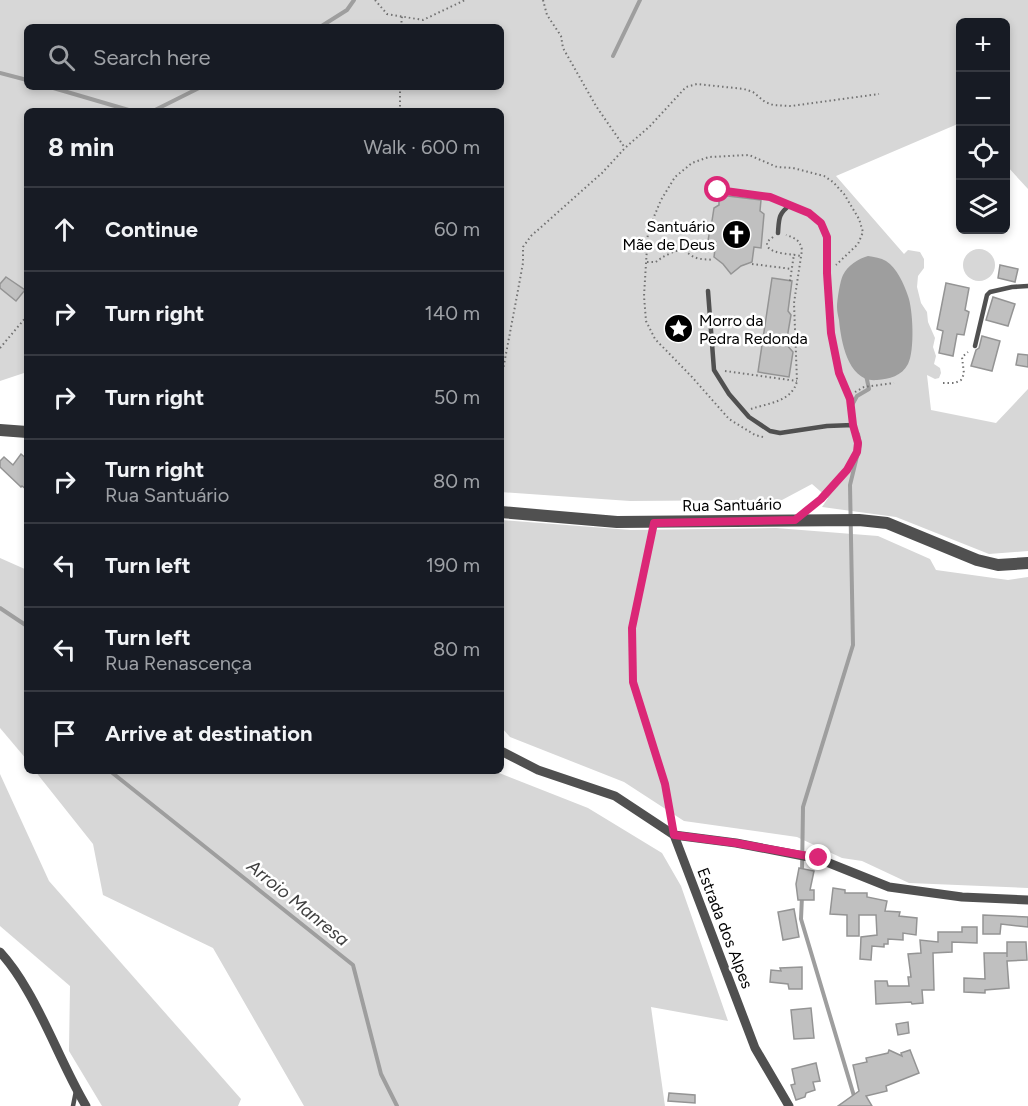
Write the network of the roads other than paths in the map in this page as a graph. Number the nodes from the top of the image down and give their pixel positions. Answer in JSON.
{"nodes":[{"id":1,"x":718,"y":190,"type":"dead end"},
{"id":2,"x":790,"y":205,"type":"junction"},
{"id":3,"x":778,"y":233,"type":"road end"},
{"id":4,"x":1028,"y":286,"type":"edge"},
{"id":5,"x":708,"y":291,"type":"dead end"},
{"id":6,"x":975,"y":346,"type":"road end"},
{"id":7,"x":853,"y":425,"type":"junction"},
{"id":8,"x":0,"y":430,"type":"edge"},
{"id":9,"x":22,"y":432,"type":"edge"},
{"id":10,"x":504,"y":512,"type":"edge"},
{"id":11,"x":795,"y":520,"type":"junction"},
{"id":12,"x":1028,"y":563,"type":"edge"},
{"id":13,"x":504,"y":753,"type":"edge"},
{"id":14,"x":674,"y":835,"type":"junction"},
{"id":15,"x":1028,"y":900,"type":"edge"},
{"id":16,"x":0,"y":952,"type":"edge"},
{"id":17,"x":76,"y":1090,"type":"junction"},
{"id":18,"x":73,"y":1106,"type":"edge"},
{"id":19,"x":86,"y":1106,"type":"edge"},
{"id":20,"x":789,"y":1106,"type":"edge"}],
"edges":[{"from":1,"to":2,"type":"lane"},
{"from":2,"to":3,"type":"lane"},
{"from":2,"to":7,"type":"lane"},
{"from":4,"to":6,"type":"lane"},
{"from":5,"to":7,"type":"lane"},
{"from":7,"to":11,"type":"lane"},
{"from":8,"to":9,"type":"street"},
{"from":10,"to":11,"type":"street","name":"Rua Santuário"},
{"from":11,"to":12,"type":"street","name":"Rua Santuário"},
{"from":13,"to":14,"type":"street"},
{"from":14,"to":15,"type":"street"},
{"from":14,"to":20,"type":"street","name":"Estrada dos Alpes"},
{"from":16,"to":17,"type":"street"},
{"from":17,"to":18,"type":"lane"},
{"from":17,"to":19,"type":"street"}]}
